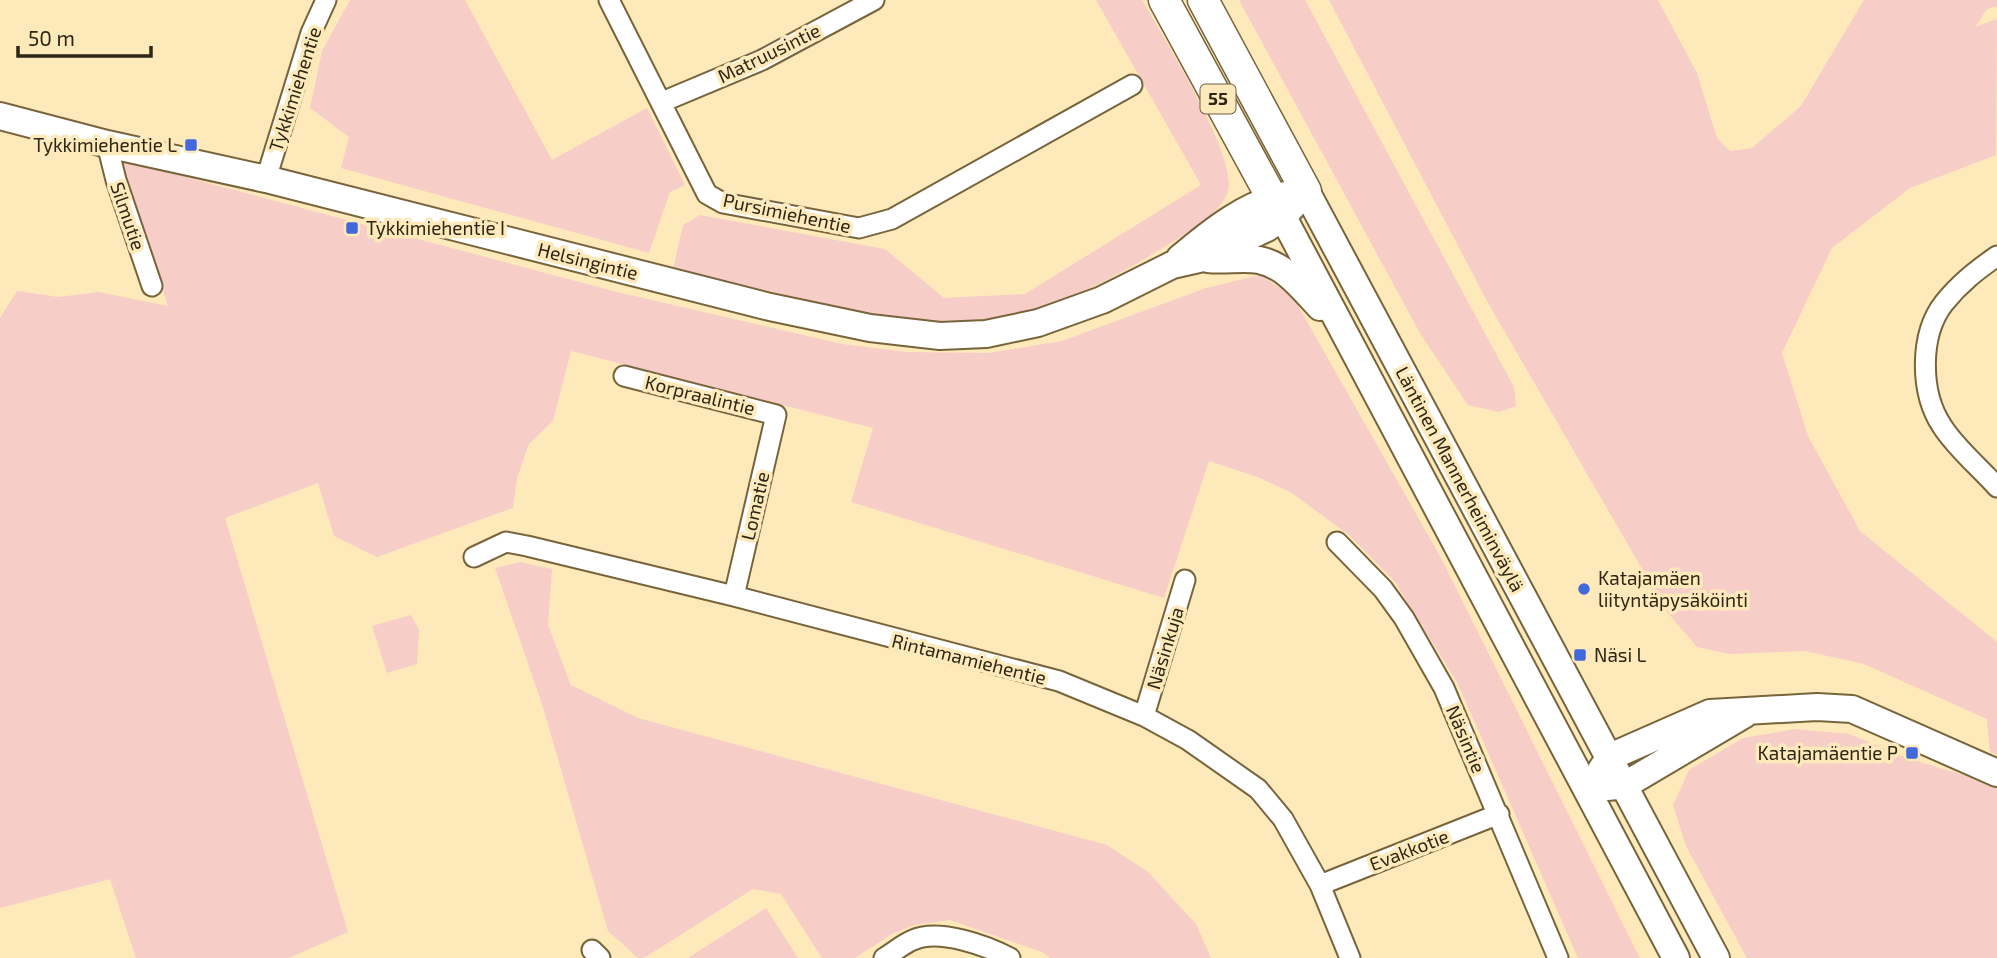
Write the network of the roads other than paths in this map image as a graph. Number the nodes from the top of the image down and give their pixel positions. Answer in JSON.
{"nodes":[{"id":1,"x":326,"y":0,"type":"edge"},
{"id":2,"x":609,"y":0,"type":"edge"},
{"id":3,"x":874,"y":0,"type":"edge"},
{"id":4,"x":1164,"y":0,"type":"edge"},
{"id":5,"x":1203,"y":0,"type":"edge"},
{"id":6,"x":1132,"y":85,"type":"dead end"},
{"id":7,"x":662,"y":102,"type":"junction"},
{"id":8,"x":0,"y":117,"type":"edge"},
{"id":9,"x":107,"y":144,"type":"junction"},
{"id":10,"x":266,"y":179,"type":"junction"},
{"id":11,"x":1306,"y":191,"type":"junction"},
{"id":12,"x":1278,"y":207,"type":"junction"},
{"id":13,"x":1997,"y":256,"type":"edge"},
{"id":14,"x":1203,"y":258,"type":"junction"},
{"id":15,"x":1172,"y":265,"type":"junction"},
{"id":16,"x":152,"y":286,"type":"dead end"},
{"id":17,"x":1342,"y":330,"type":"junction"},
{"id":18,"x":624,"y":376,"type":"dead end"},
{"id":19,"x":776,"y":415,"type":"joint"},
{"id":20,"x":1997,"y":486,"type":"edge"},
{"id":21,"x":1337,"y":541,"type":"dead end"},
{"id":22,"x":474,"y":556,"type":"dead end"},
{"id":23,"x":1185,"y":580,"type":"dead end"},
{"id":24,"x":734,"y":596,"type":"junction"},
{"id":25,"x":1753,"y":709,"type":"junction"},
{"id":26,"x":1144,"y":716,"type":"junction"},
{"id":27,"x":1610,"y":757,"type":"junction"},
{"id":28,"x":1997,"y":773,"type":"edge"},
{"id":29,"x":1625,"y":785,"type":"junction"},
{"id":30,"x":1587,"y":790,"type":"junction"},
{"id":31,"x":1499,"y":814,"type":"junction"},
{"id":32,"x":1320,"y":885,"type":"junction"},
{"id":33,"x":884,"y":958,"type":"edge"},
{"id":34,"x":1010,"y":958,"type":"edge"},
{"id":35,"x":1350,"y":958,"type":"edge"},
{"id":36,"x":1559,"y":958,"type":"edge"},
{"id":37,"x":1676,"y":958,"type":"edge"},
{"id":38,"x":1716,"y":958,"type":"edge"}],
"edges":[{"from":1,"to":10,"type":"street","name":"Tykkimiehentie"},
{"from":2,"to":7,"type":"street","name":"Pursimiehentie"},
{"from":3,"to":7,"type":"street","name":"Matruusintie"},
{"from":4,"to":12,"type":"main road","name":"Läntinen Mannerheiminväylä","number":"55"},
{"from":5,"to":11,"type":"main road","name":"Läntinen Mannerheiminväylä","number":"55"},
{"from":6,"to":7,"type":"street","name":"Pursimiehentie"},
{"from":8,"to":9,"type":"main road","name":"Helsingintie"},
{"from":9,"to":10,"type":"main road","name":"Helsingintie"},
{"from":9,"to":16,"type":"street","name":"Silmutie"},
{"from":10,"to":15,"type":"main road","name":"Helsingintie"},
{"from":11,"to":12,"type":"main road","name":"Helsingintie"},
{"from":11,"to":27,"type":"main road","name":"Läntinen Mannerheiminväylä"},
{"from":12,"to":14,"type":"main road","name":"Helsingintie"},
{"from":12,"to":15,"type":"main road","name":"Helsingintie"},
{"from":12,"to":17,"type":"main road","name":"Läntinen Mannerheiminväylä"},
{"from":13,"to":20,"type":"street"},
{"from":14,"to":15,"type":"main road","name":"Helsingintie"},
{"from":14,"to":17,"type":"main road","name":"Helsingintie"},
{"from":17,"to":30,"type":"main road","name":"Läntinen Mannerheiminväylä"},
{"from":18,"to":19,"type":"street","name":"Korpraalintie"},
{"from":19,"to":24,"type":"street","name":"Lomatie"},
{"from":21,"to":31,"type":"street","name":"Näsintie"},
{"from":22,"to":24,"type":"street","name":"Rintamamiehentie"},
{"from":23,"to":26,"type":"street","name":"Näsinkuja"},
{"from":24,"to":26,"type":"street","name":"Rintamamiehentie"},
{"from":25,"to":27,"type":"main road"},
{"from":25,"to":28,"type":"main road"},
{"from":25,"to":29,"type":"main road"},
{"from":26,"to":32,"type":"street","name":"Rintamamiehentie"},
{"from":27,"to":29,"type":"main road","name":"Läntinen Mannerheiminväylä"},
{"from":27,"to":30,"type":"main road"},
{"from":29,"to":30,"type":"main road"},
{"from":29,"to":38,"type":"main road","name":"Läntinen Mannerheiminväylä"},
{"from":30,"to":37,"type":"main road","name":"Läntinen Mannerheiminväylä"},
{"from":31,"to":32,"type":"street","name":"Evakkotie"},
{"from":31,"to":36,"type":"street","name":"Näsintie"},
{"from":32,"to":35,"type":"street","name":"Rintamamiehentie"},
{"from":33,"to":34,"type":"street"}]}
